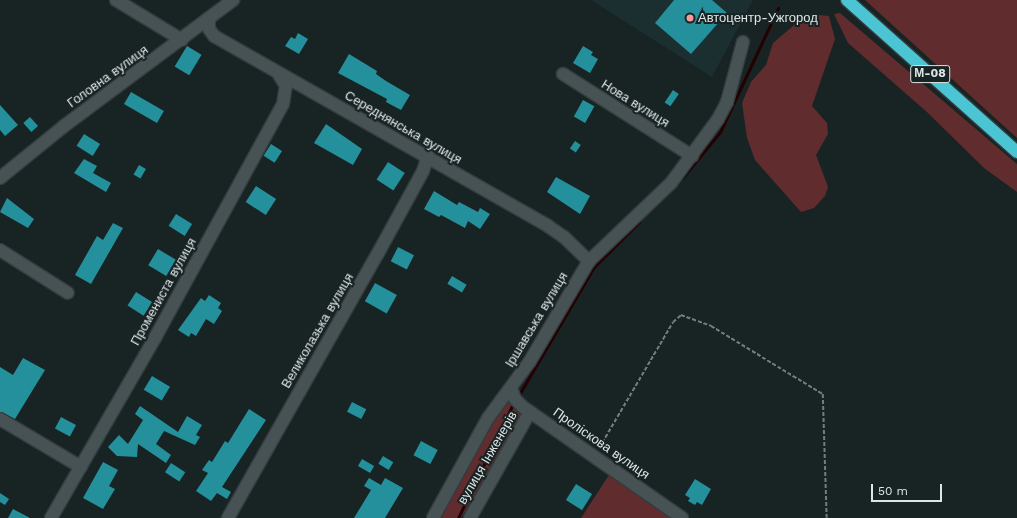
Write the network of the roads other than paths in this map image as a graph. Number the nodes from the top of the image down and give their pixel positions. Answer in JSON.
{"nodes":[{"id":1,"x":116,"y":0,"type":"edge"},
{"id":2,"x":233,"y":0,"type":"edge"},
{"id":3,"x":846,"y":0,"type":"edge"},
{"id":4,"x":209,"y":18,"type":"junction"},
{"id":5,"x":182,"y":40,"type":"junction"},
{"id":6,"x":743,"y":42,"type":"dead end"},
{"id":7,"x":279,"y":74,"type":"junction"},
{"id":8,"x":563,"y":74,"type":"dead end"},
{"id":9,"x":1017,"y":152,"type":"edge"},
{"id":10,"x":428,"y":156,"type":"junction"},
{"id":11,"x":692,"y":156,"type":"junction"},
{"id":12,"x":0,"y":178,"type":"edge"},
{"id":13,"x":0,"y":250,"type":"edge"},
{"id":14,"x":589,"y":261,"type":"junction"},
{"id":15,"x":68,"y":293,"type":"dead end"},
{"id":16,"x":511,"y":388,"type":"junction"},
{"id":17,"x":530,"y":412,"type":"junction"},
{"id":18,"x":0,"y":419,"type":"edge"},
{"id":19,"x":81,"y":467,"type":"junction"},
{"id":20,"x":51,"y":518,"type":"edge"},
{"id":21,"x":228,"y":518,"type":"edge"},
{"id":22,"x":433,"y":518,"type":"edge"},
{"id":23,"x":470,"y":518,"type":"edge"},
{"id":24,"x":682,"y":518,"type":"edge"}],
"edges":[{"from":1,"to":5,"type":"street"},
{"from":2,"to":4,"type":"street","name":"Головна вулиця"},
{"from":3,"to":9,"type":"highway","number":"М-08"},
{"from":4,"to":5,"type":"street","name":"Головна вулиця"},
{"from":4,"to":7,"type":"street","name":"Середнянська вулиця"},
{"from":5,"to":12,"type":"street","name":"Головна вулиця"},
{"from":6,"to":11,"type":"street","name":"Іршавська вулиця"},
{"from":7,"to":10,"type":"street","name":"Середнянська вулиця"},
{"from":7,"to":19,"type":"street","name":"Промениста вулиця"},
{"from":8,"to":11,"type":"street","name":"Нова вулиця"},
{"from":10,"to":14,"type":"street","name":"Середнянська вулиця"},
{"from":10,"to":21,"type":"street","name":"Великолазька вулиця"},
{"from":11,"to":14,"type":"street","name":"Іршавська вулиця"},
{"from":13,"to":15,"type":"street"},
{"from":14,"to":16,"type":"street","name":"Іршавська вулиця"},
{"from":16,"to":17,"type":"street","name":"Проліскова вулиця"},
{"from":16,"to":22,"type":"street","name":"Іршавська вулиця"},
{"from":17,"to":23,"type":"street","name":"вулиця Інженерів"},
{"from":17,"to":24,"type":"street","name":"Проліскова вулиця"},
{"from":18,"to":19,"type":"street"},
{"from":19,"to":20,"type":"street","name":"Промениста вулиця"}]}
